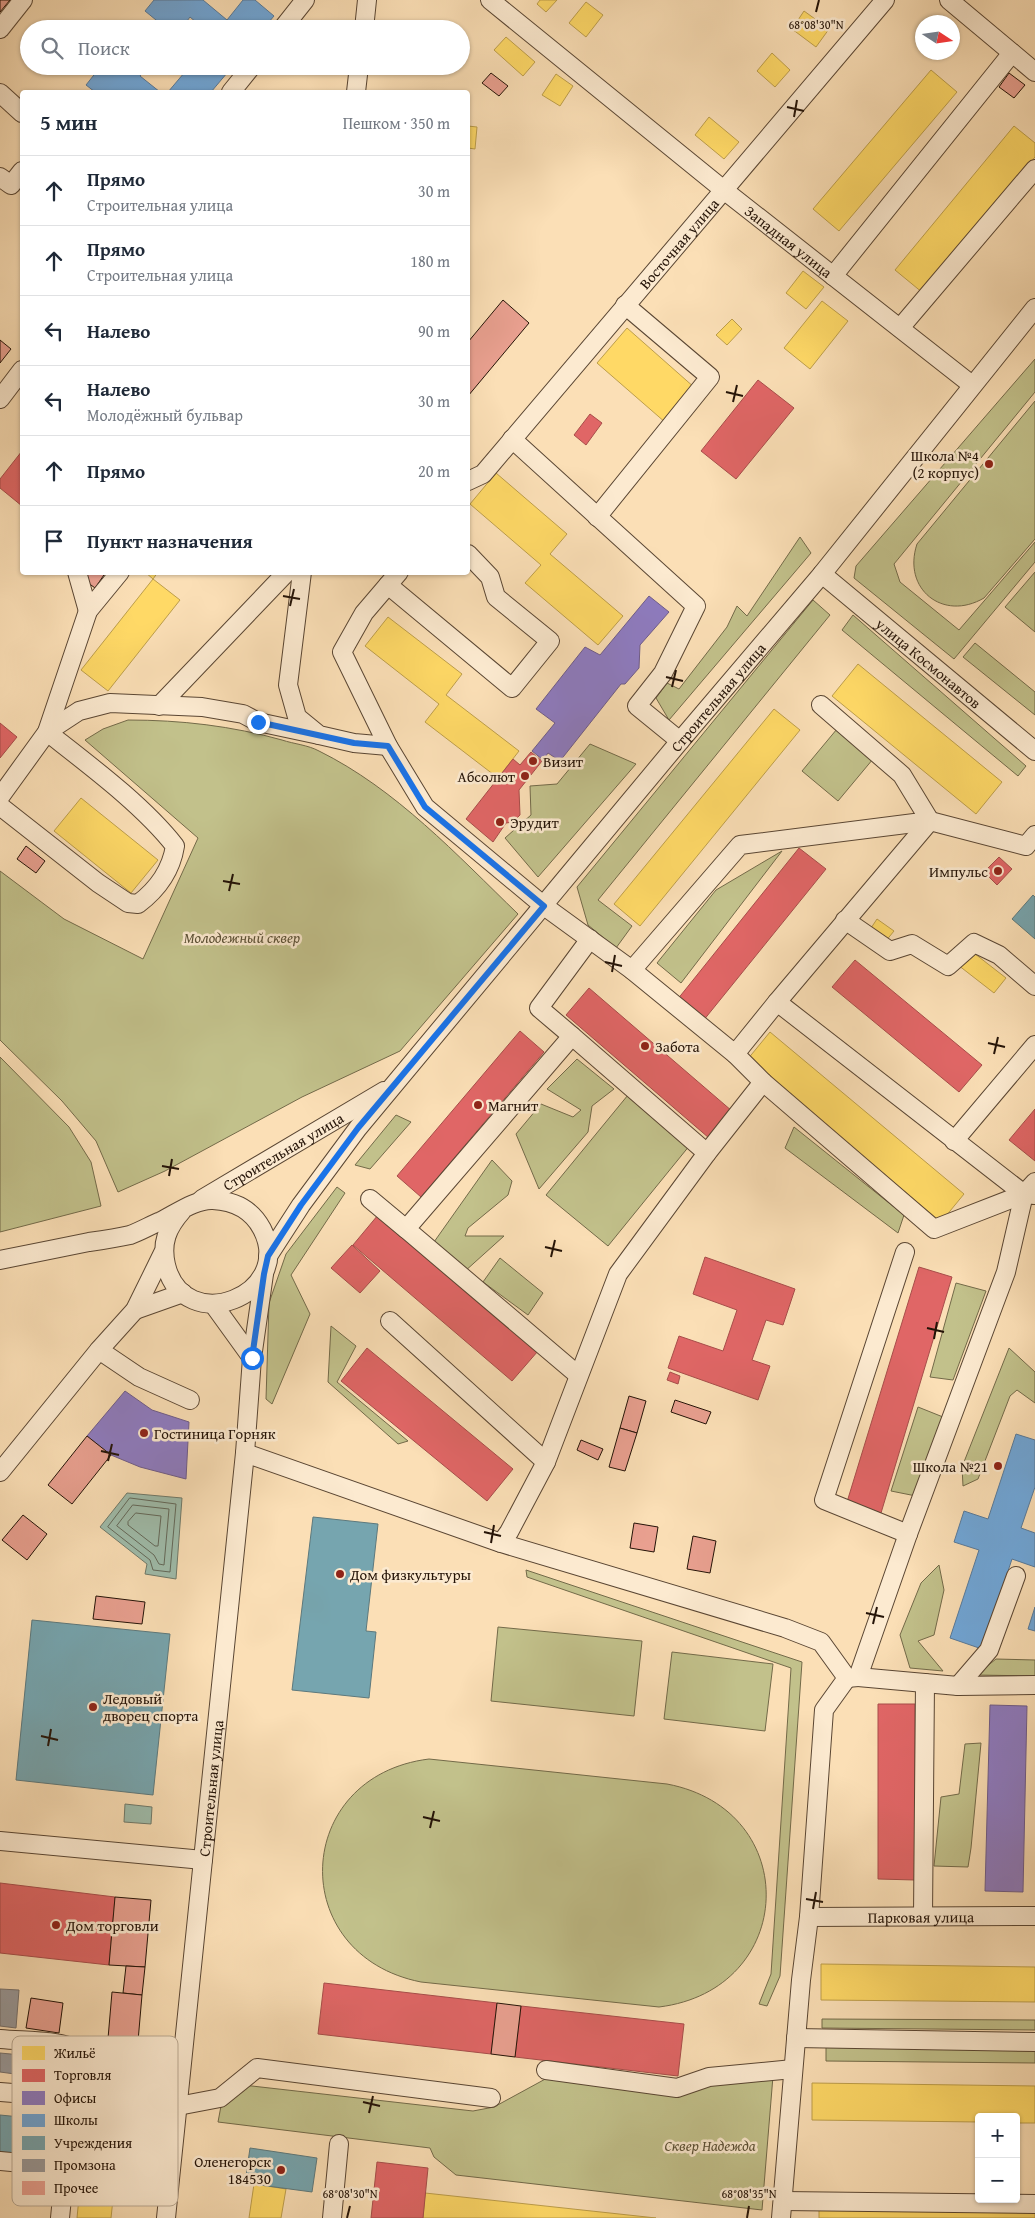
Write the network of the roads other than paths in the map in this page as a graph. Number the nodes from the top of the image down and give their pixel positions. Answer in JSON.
{"nodes":[{"id":1,"x":23,"y":0,"type":"edge"},
{"id":2,"x":305,"y":0,"type":"edge"},
{"id":3,"x":367,"y":0,"type":"edge"},
{"id":4,"x":490,"y":0,"type":"edge"},
{"id":5,"x":885,"y":0,"type":"edge"},
{"id":6,"x":950,"y":0,"type":"edge"},
{"id":7,"x":289,"y":20,"type":"edge"},
{"id":8,"x":365,"y":20,"type":"edge"},
{"id":9,"x":0,"y":29,"type":"edge"},
{"id":10,"x":1012,"y":53,"type":"junction"},
{"id":11,"x":1035,"y":72,"type":"edge"},
{"id":12,"x":245,"y":75,"type":"edge"},
{"id":13,"x":358,"y":75,"type":"edge"},
{"id":14,"x":233,"y":90,"type":"edge"},
{"id":15,"x":356,"y":90,"type":"edge"},
{"id":16,"x":0,"y":94,"type":"edge"},
{"id":17,"x":20,"y":111,"type":"edge"},
{"id":18,"x":1035,"y":169,"type":"edge"},
{"id":19,"x":20,"y":173,"type":"edge"},
{"id":20,"x":0,"y":177,"type":"edge"},
{"id":21,"x":725,"y":191,"type":"junction"},
{"id":22,"x":833,"y":276,"type":"junction"},
{"id":23,"x":625,"y":305,"type":"junction"},
{"id":24,"x":1035,"y":308,"type":"edge"},
{"id":25,"x":900,"y":328,"type":"junction"},
{"id":26,"x":20,"y":373,"type":"edge"},
{"id":27,"x":972,"y":386,"type":"junction"},
{"id":28,"x":0,"y":399,"type":"edge"},
{"id":29,"x":512,"y":439,"type":"junction"},
{"id":30,"x":475,"y":477,"type":"edge"},
{"id":31,"x":597,"y":517,"type":"junction"},
{"id":32,"x":470,"y":556,"type":"edge"},
{"id":33,"x":822,"y":574,"type":"junction"},
{"id":34,"x":78,"y":575,"type":"edge"},
{"id":35,"x":118,"y":575,"type":"edge"},
{"id":36,"x":284,"y":575,"type":"edge"},
{"id":37,"x":302,"y":575,"type":"edge"},
{"id":38,"x":393,"y":579,"type":"edge"},
{"id":39,"x":88,"y":611,"type":"junction"},
{"id":40,"x":821,"y":705,"type":"dead end"},
{"id":41,"x":159,"y":706,"type":"junction"},
{"id":42,"x":47,"y":732,"type":"junction"},
{"id":43,"x":318,"y":735,"type":"junction"},
{"id":44,"x":680,"y":741,"type":"junction"},
{"id":45,"x":388,"y":746,"type":"junction"},
{"id":46,"x":1035,"y":751,"type":"edge"},
{"id":47,"x":0,"y":797,"type":"edge"},
{"id":48,"x":0,"y":806,"type":"edge"},
{"id":49,"x":930,"y":821,"type":"junction"},
{"id":50,"x":1032,"y":845,"type":"edge"},
{"id":51,"x":544,"y":906,"type":"junction"},
{"id":52,"x":845,"y":920,"type":"junction"},
{"id":53,"x":590,"y":939,"type":"junction"},
{"id":54,"x":632,"y":970,"type":"junction"},
{"id":55,"x":1035,"y":986,"type":"edge"},
{"id":56,"x":776,"y":1002,"type":"junction"},
{"id":57,"x":572,"y":1036,"type":"junction"},
{"id":58,"x":1035,"y":1045,"type":"edge"},
{"id":59,"x":735,"y":1054,"type":"junction"},
{"id":60,"x":763,"y":1082,"type":"junction"},
{"id":61,"x":395,"y":1084,"type":"junction"},
{"id":62,"x":954,"y":1141,"type":"junction"},
{"id":63,"x":707,"y":1152,"type":"junction"},
{"id":64,"x":1031,"y":1190,"type":"edge"},
{"id":65,"x":370,"y":1199,"type":"dead end"},
{"id":66,"x":189,"y":1207,"type":"junction"},
{"id":67,"x":406,"y":1230,"type":"junction"},
{"id":68,"x":131,"y":1234,"type":"junction"},
{"id":69,"x":164,"y":1246,"type":"junction"},
{"id":70,"x":905,"y":1252,"type":"dead end"},
{"id":71,"x":268,"y":1256,"type":"junction"},
{"id":72,"x":0,"y":1260,"type":"edge"},
{"id":73,"x":264,"y":1274,"type":"junction"},
{"id":74,"x":183,"y":1293,"type":"junction"},
{"id":75,"x":213,"y":1304,"type":"junction"},
{"id":76,"x":135,"y":1310,"type":"junction"},
{"id":77,"x":390,"y":1321,"type":"dead end"},
{"id":78,"x":99,"y":1350,"type":"junction"},
{"id":79,"x":252,"y":1358,"type":"junction"},
{"id":80,"x":578,"y":1375,"type":"junction"},
{"id":81,"x":190,"y":1400,"type":"dead end"},
{"id":82,"x":245,"y":1453,"type":"junction"},
{"id":83,"x":546,"y":1462,"type":"junction"},
{"id":84,"x":0,"y":1472,"type":"edge"},
{"id":85,"x":908,"y":1534,"type":"junction"},
{"id":86,"x":501,"y":1543,"type":"junction"},
{"id":87,"x":1016,"y":1576,"type":"dead end"},
{"id":88,"x":853,"y":1678,"type":"junction"},
{"id":89,"x":925,"y":1683,"type":"junction"},
{"id":90,"x":1035,"y":1685,"type":"edge"},
{"id":91,"x":958,"y":1686,"type":"junction"},
{"id":92,"x":0,"y":1842,"type":"edge"},
{"id":93,"x":203,"y":1860,"type":"junction"},
{"id":94,"x":923,"y":1916,"type":"junction"},
{"id":95,"x":1035,"y":1916,"type":"edge"},
{"id":96,"x":809,"y":1917,"type":"junction"},
{"id":97,"x":796,"y":2038,"type":"junction"},
{"id":98,"x":1035,"y":2042,"type":"edge"},
{"id":99,"x":793,"y":2069,"type":"junction"},
{"id":100,"x":546,"y":2070,"type":"dead end"},
{"id":101,"x":491,"y":2098,"type":"dead end"},
{"id":102,"x":178,"y":2106,"type":"joint"},
{"id":103,"x":339,"y":2144,"type":"dead end"},
{"id":104,"x":1035,"y":2204,"type":"edge"},
{"id":105,"x":782,"y":2210,"type":"edge"},
{"id":106,"x":332,"y":2218,"type":"edge"}],
"edges":[{"from":1,"to":9,"type":"street"},
{"from":2,"to":7,"type":"street"},
{"from":3,"to":8,"type":"street"},
{"from":4,"to":21,"type":"street","name":"Западная улица"},
{"from":5,"to":21,"type":"street","name":"Восточная улица"},
{"from":6,"to":10,"type":"street"},
{"from":10,"to":11,"type":"street"},
{"from":10,"to":22,"type":"street"},
{"from":12,"to":14,"type":"street"},
{"from":13,"to":15,"type":"street"},
{"from":16,"to":17,"type":"street"},
{"from":18,"to":25,"type":"street"},
{"from":19,"to":20,"type":"street"},
{"from":21,"to":22,"type":"street","name":"Западная улица"},
{"from":21,"to":23,"type":"street","name":"Восточная улица"},
{"from":22,"to":25,"type":"street","name":"Западная улица"},
{"from":23,"to":29,"type":"street","name":"Восточная улица"},
{"from":23,"to":31,"type":"street"},
{"from":24,"to":27,"type":"street","name":"Строительная улица"},
{"from":25,"to":27,"type":"street","name":"Западная улица"},
{"from":26,"to":28,"type":"street"},
{"from":27,"to":33,"type":"street","name":"Строительная улица"},
{"from":29,"to":30,"type":"street","name":"Восточная улица"},
{"from":29,"to":31,"type":"street"},
{"from":31,"to":44,"type":"street"},
{"from":32,"to":38,"type":"street"},
{"from":33,"to":44,"type":"street","name":"Строительная улица"},
{"from":33,"to":46,"type":"street","name":"улица Космонавтов"},
{"from":34,"to":39,"type":"street"},
{"from":35,"to":39,"type":"street"},
{"from":36,"to":41,"type":"street"},
{"from":37,"to":43,"type":"street"},
{"from":38,"to":45,"type":"street"},
{"from":39,"to":42,"type":"street"},
{"from":40,"to":49,"type":"street"},
{"from":41,"to":42,"type":"street"},
{"from":41,"to":43,"type":"street"},
{"from":42,"to":47,"type":"street"},
{"from":42,"to":48,"type":"street"},
{"from":43,"to":45,"type":"street"},
{"from":44,"to":51,"type":"street","name":"Строительная улица"},
{"from":45,"to":51,"type":"street"},
{"from":49,"to":50,"type":"street"},
{"from":49,"to":52,"type":"street"},
{"from":49,"to":54,"type":"street"},
{"from":51,"to":53,"type":"street"},
{"from":51,"to":61,"type":"street","name":"Строительная улица"},
{"from":52,"to":55,"type":"street"},
{"from":52,"to":56,"type":"street"},
{"from":53,"to":54,"type":"street"},
{"from":53,"to":57,"type":"street"},
{"from":54,"to":59,"type":"street"},
{"from":56,"to":59,"type":"street"},
{"from":56,"to":62,"type":"street"},
{"from":57,"to":63,"type":"street"},
{"from":57,"to":67,"type":"street"},
{"from":58,"to":62,"type":"street"},
{"from":59,"to":60,"type":"street"},
{"from":60,"to":63,"type":"street"},
{"from":60,"to":64,"type":"street"},
{"from":61,"to":66,"type":"street","name":"Строительная улица"},
{"from":61,"to":71,"type":"street","name":"Строительная улица"},
{"from":62,"to":64,"type":"street"},
{"from":63,"to":80,"type":"street"},
{"from":64,"to":85,"type":"street"},
{"from":65,"to":67,"type":"street"},
{"from":66,"to":68,"type":"street"},
{"from":66,"to":69,"type":"street"},
{"from":66,"to":71,"type":"street"},
{"from":67,"to":80,"type":"street"},
{"from":68,"to":69,"type":"street"},
{"from":68,"to":72,"type":"street"},
{"from":69,"to":74,"type":"street"},
{"from":69,"to":76,"type":"street"},
{"from":70,"to":85,"type":"street"},
{"from":71,"to":73,"type":"street"},
{"from":73,"to":75,"type":"street"},
{"from":73,"to":79,"type":"street","name":"Строительная улица"},
{"from":74,"to":75,"type":"street"},
{"from":74,"to":76,"type":"street"},
{"from":75,"to":79,"type":"street"},
{"from":76,"to":78,"type":"street"},
{"from":77,"to":83,"type":"street"},
{"from":78,"to":81,"type":"street"},
{"from":78,"to":84,"type":"street"},
{"from":79,"to":82,"type":"street","name":"Строительная улица"},
{"from":80,"to":83,"type":"street"},
{"from":82,"to":86,"type":"street"},
{"from":82,"to":93,"type":"street","name":"Строительная улица"},
{"from":83,"to":86,"type":"street"},
{"from":85,"to":88,"type":"street"},
{"from":86,"to":88,"type":"street"},
{"from":87,"to":91,"type":"street"},
{"from":88,"to":89,"type":"street"},
{"from":88,"to":96,"type":"street"},
{"from":89,"to":91,"type":"street"},
{"from":89,"to":94,"type":"street"},
{"from":90,"to":91,"type":"street"},
{"from":92,"to":93,"type":"street"},
{"from":93,"to":102,"type":"street","name":"Строительная улица"},
{"from":94,"to":95,"type":"street","name":"Парковая улица"},
{"from":94,"to":96,"type":"street","name":"Парковая улица"},
{"from":96,"to":97,"type":"street"},
{"from":97,"to":98,"type":"street"},
{"from":97,"to":99,"type":"street"},
{"from":99,"to":100,"type":"street"},
{"from":99,"to":105,"type":"street"},
{"from":101,"to":102,"type":"street"},
{"from":103,"to":106,"type":"street"},
{"from":104,"to":105,"type":"street"}]}
